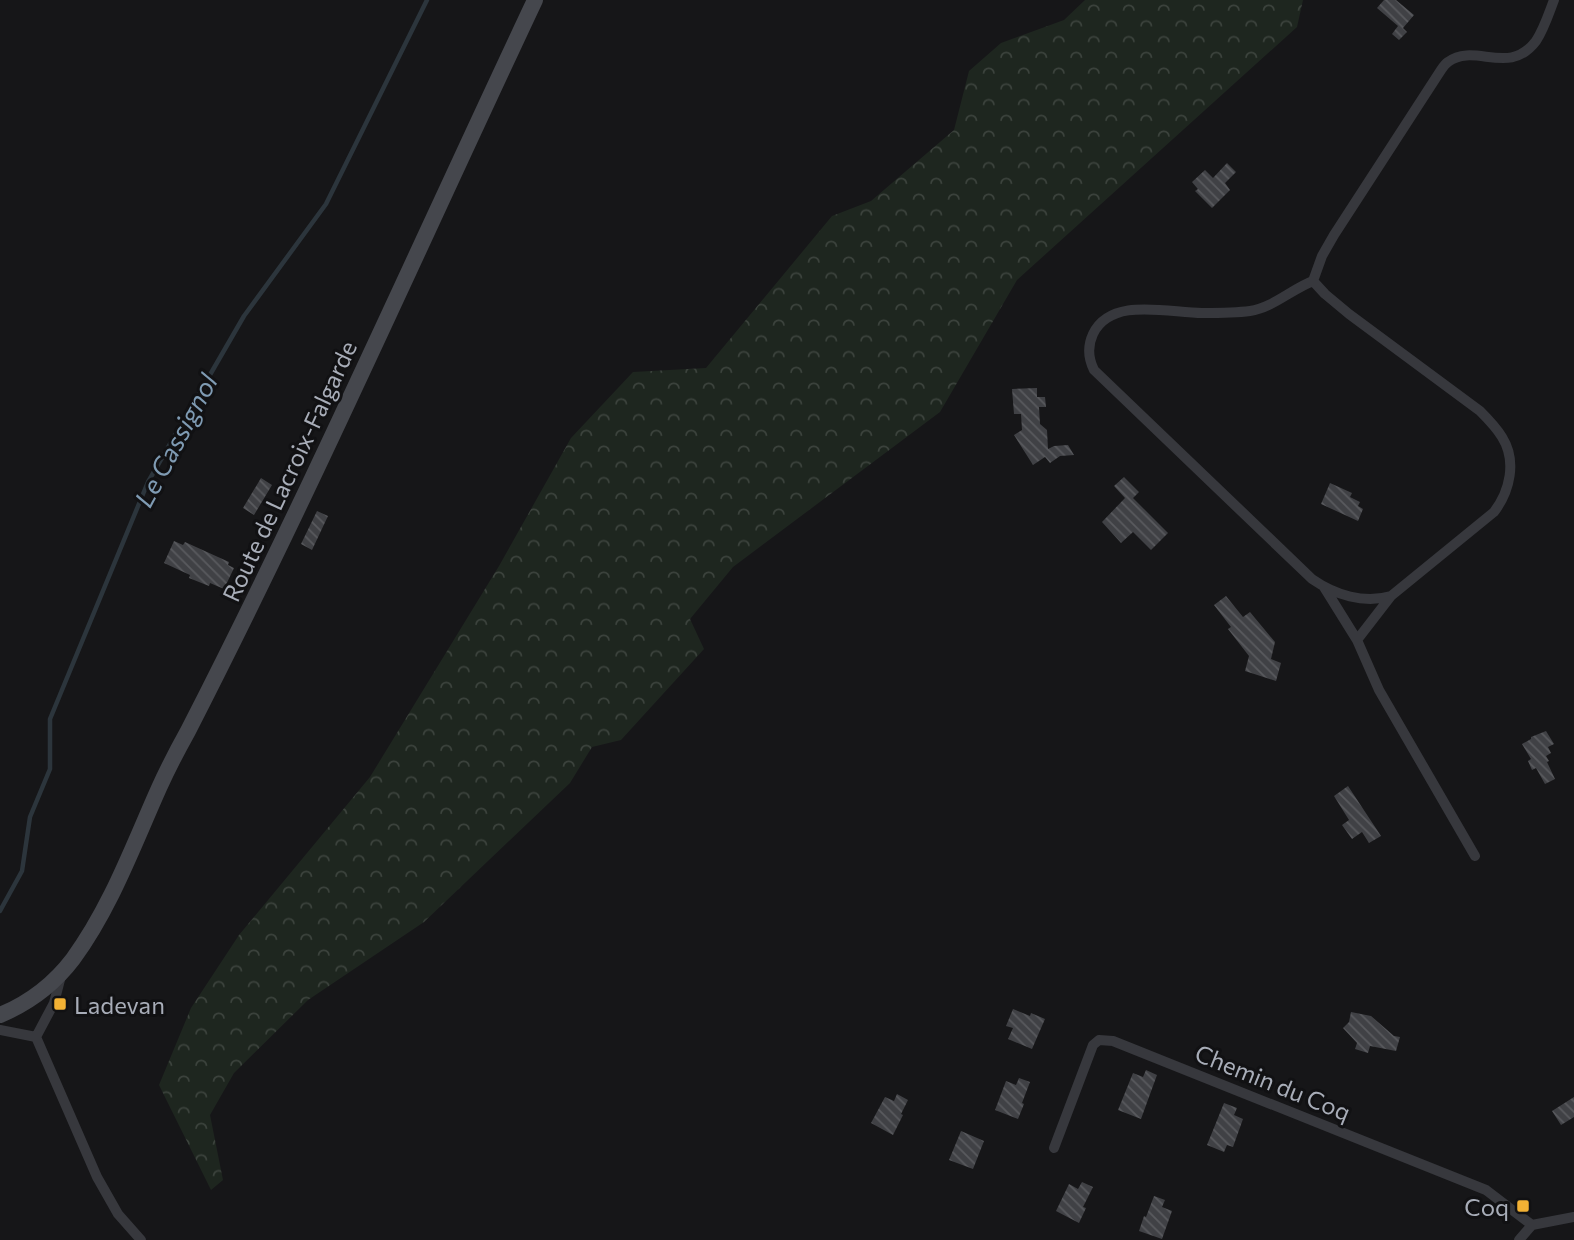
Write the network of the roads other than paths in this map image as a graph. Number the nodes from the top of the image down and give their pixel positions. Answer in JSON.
{"nodes":[{"id":1,"x":536,"y":0,"type":"edge"},
{"id":2,"x":1554,"y":0,"type":"edge"},
{"id":3,"x":1313,"y":281,"type":"junction"},
{"id":4,"x":1324,"y":587,"type":"junction"},
{"id":5,"x":1391,"y":596,"type":"junction"},
{"id":6,"x":1357,"y":640,"type":"junction"},
{"id":7,"x":1475,"y":856,"type":"dead end"},
{"id":8,"x":62,"y":972,"type":"junction"},
{"id":9,"x":0,"y":1015,"type":"edge"},
{"id":10,"x":0,"y":1030,"type":"edge"},
{"id":11,"x":36,"y":1037,"type":"junction"},
{"id":12,"x":1054,"y":1148,"type":"dead end"},
{"id":13,"x":1574,"y":1217,"type":"edge"},
{"id":14,"x":1532,"y":1225,"type":"junction"},
{"id":15,"x":141,"y":1240,"type":"edge"},
{"id":16,"x":1519,"y":1240,"type":"edge"}],
"edges":[{"from":1,"to":8,"type":"main road","name":"Route de Lacroix-Falgarde"},
{"from":2,"to":3,"type":"street"},
{"from":3,"to":4,"type":"street"},
{"from":3,"to":5,"type":"street"},
{"from":4,"to":5,"type":"street"},
{"from":4,"to":6,"type":"street"},
{"from":5,"to":6,"type":"street"},
{"from":6,"to":7,"type":"street"},
{"from":8,"to":9,"type":"main road","name":"Route de Lacroix-Falgarde"},
{"from":8,"to":11,"type":"street"},
{"from":10,"to":11,"type":"street"},
{"from":11,"to":15,"type":"street"},
{"from":12,"to":14,"type":"street","name":"Chemin du Coq"},
{"from":13,"to":14,"type":"street"},
{"from":14,"to":16,"type":"street"}]}
